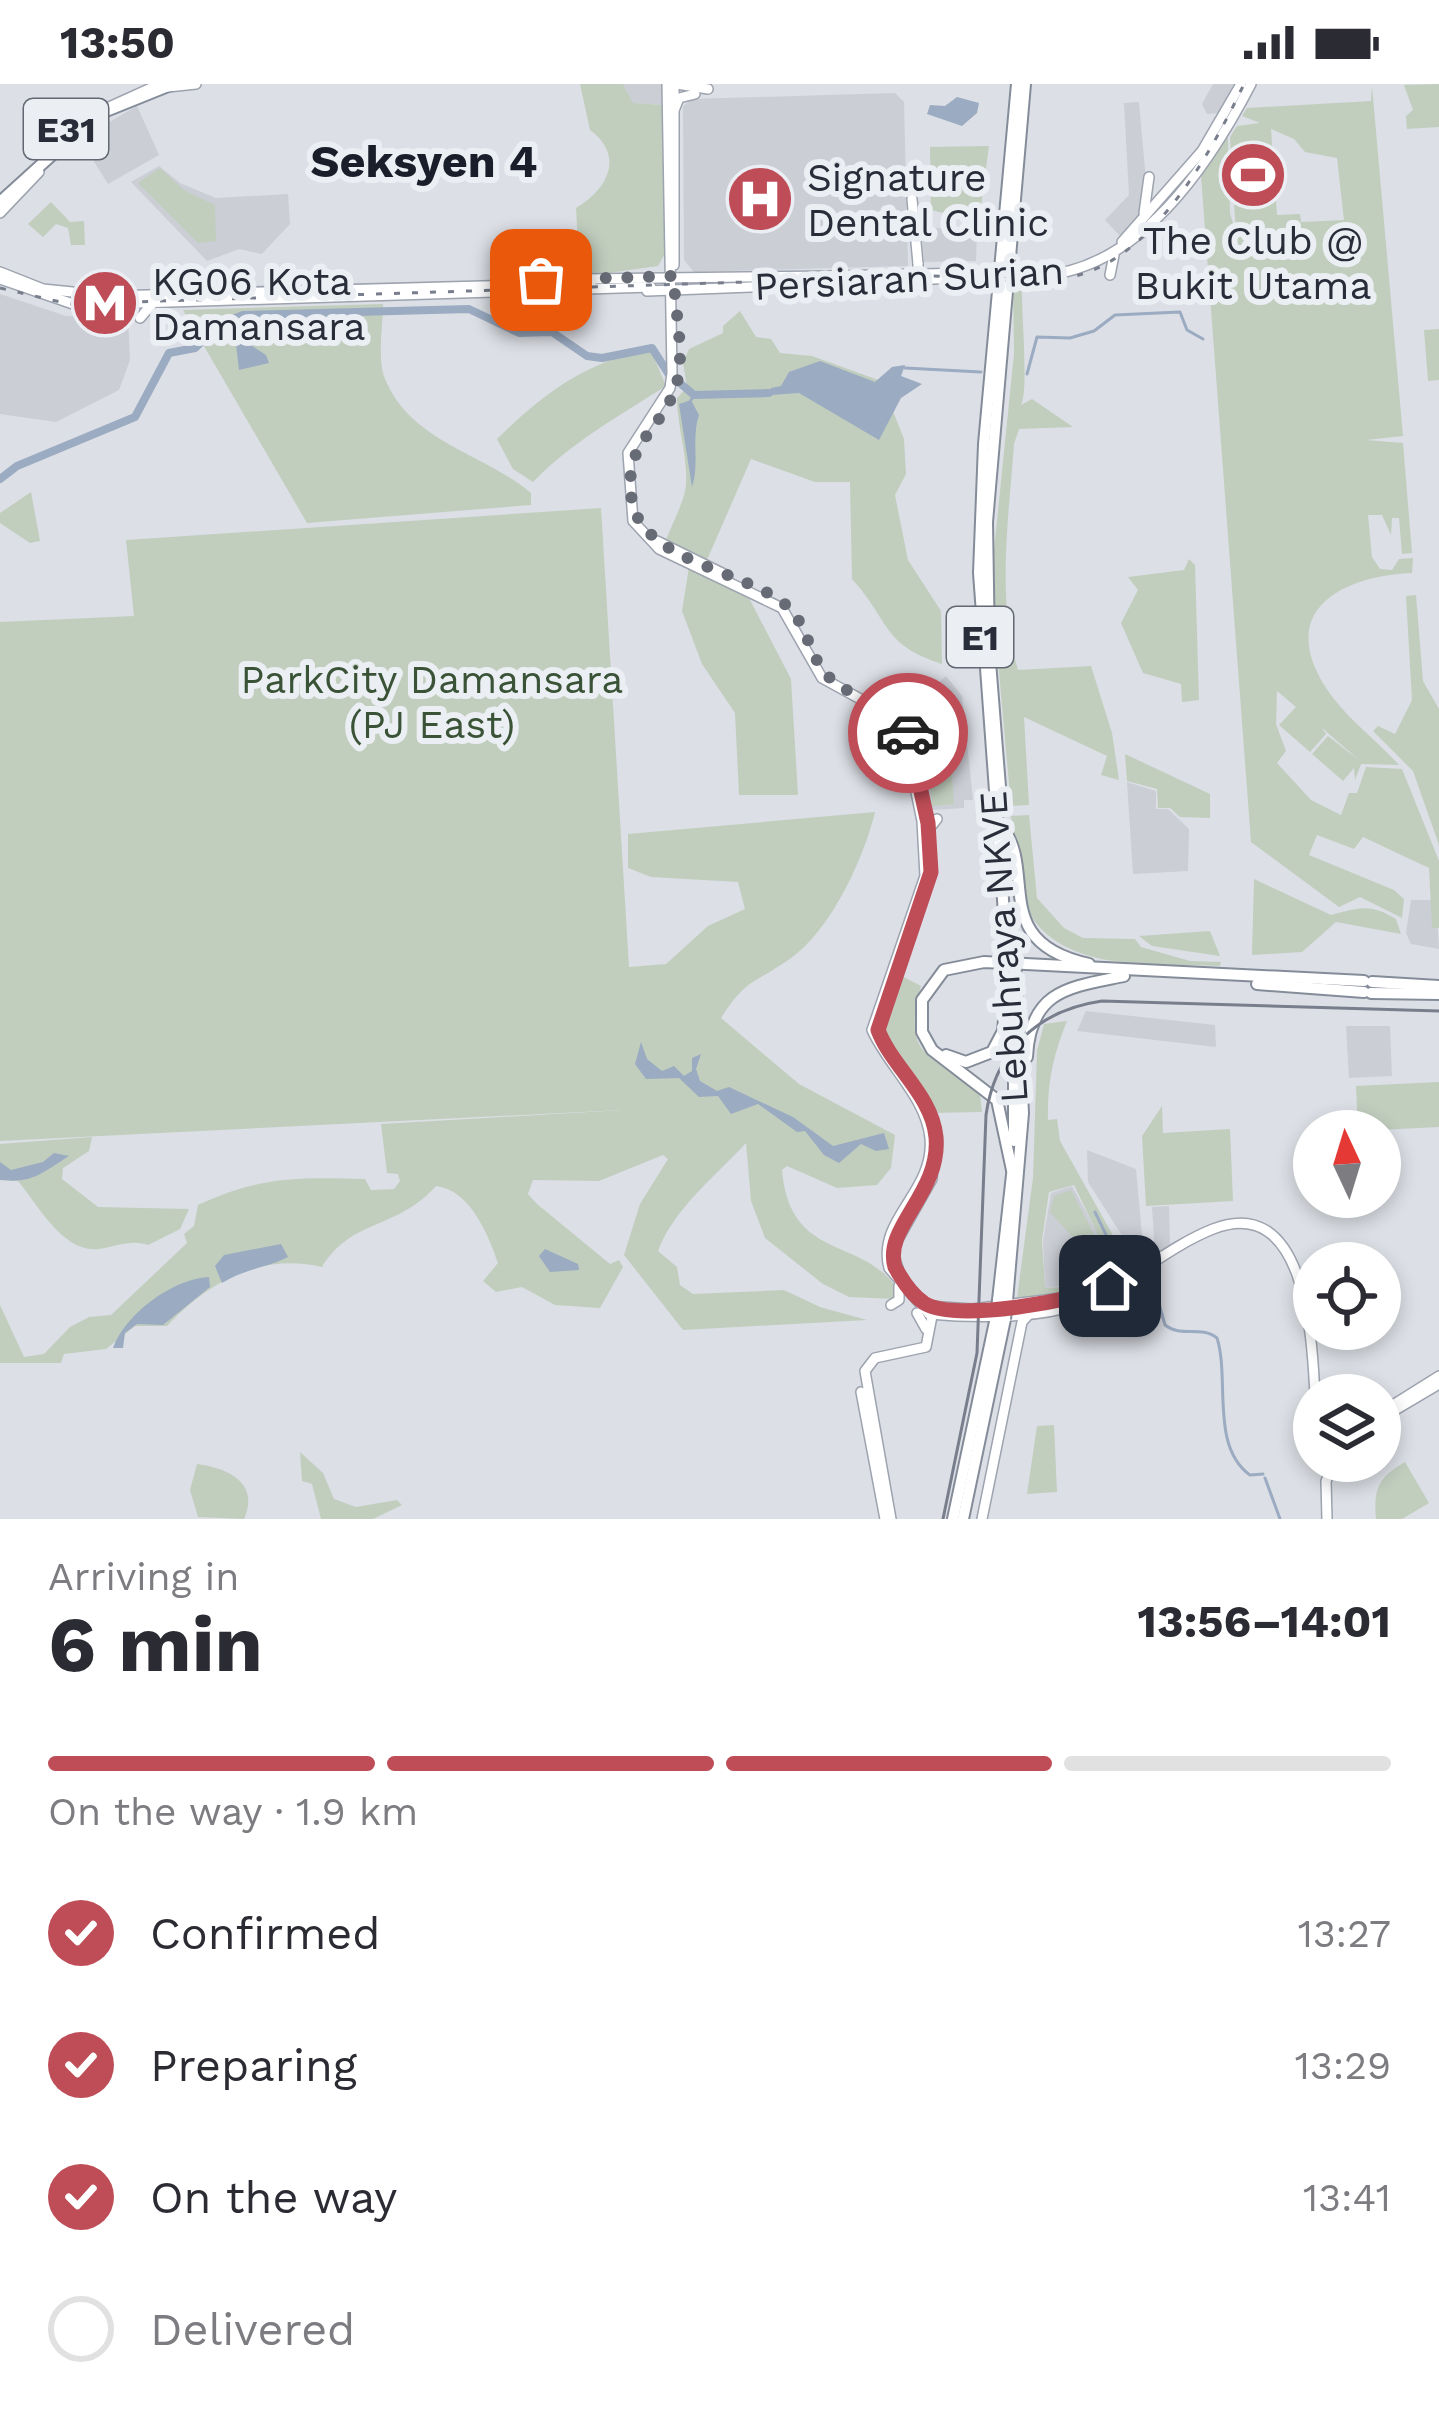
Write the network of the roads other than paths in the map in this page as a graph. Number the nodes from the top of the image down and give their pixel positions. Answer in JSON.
{"nodes":[{"id":1,"x":148,"y":84,"type":"edge"},
{"id":2,"x":160,"y":84,"type":"edge"},
{"id":3,"x":173,"y":84,"type":"edge"},
{"id":4,"x":196,"y":84,"type":"edge"},
{"id":5,"x":1021,"y":84,"type":"edge"},
{"id":6,"x":672,"y":86,"type":"edge"},
{"id":7,"x":1246,"y":86,"type":"edge"},
{"id":8,"x":708,"y":89,"type":"dead end"},
{"id":9,"x":695,"y":94,"type":"dead end"},
{"id":10,"x":674,"y":113,"type":"junction"},
{"id":11,"x":58,"y":149,"type":"junction"},
{"id":12,"x":1190,"y":176,"type":"junction"},
{"id":13,"x":1176,"y":182,"type":"junction"},
{"id":14,"x":0,"y":203,"type":"edge"},
{"id":15,"x":914,"y":204,"type":"dead end"},
{"id":16,"x":1140,"y":224,"type":"junction"},
{"id":17,"x":674,"y":242,"type":"junction"},
{"id":18,"x":667,"y":253,"type":"junction"},
{"id":19,"x":1114,"y":255,"type":"junction"},
{"id":20,"x":1100,"y":262,"type":"junction"},
{"id":21,"x":760,"y":268,"type":"dead end"},
{"id":22,"x":871,"y":269,"type":"dead end"},
{"id":23,"x":746,"y":274,"type":"junction"},
{"id":24,"x":1037,"y":274,"type":"junction"},
{"id":25,"x":856,"y":275,"type":"junction"},
{"id":26,"x":1110,"y":275,"type":"dead end"},
{"id":27,"x":0,"y":276,"type":"edge"},
{"id":28,"x":671,"y":276,"type":"junction"},
{"id":29,"x":977,"y":276,"type":"junction"},
{"id":30,"x":832,"y":278,"type":"junction"},
{"id":31,"x":515,"y":285,"type":"junction"},
{"id":32,"x":452,"y":286,"type":"junction"},
{"id":33,"x":674,"y":286,"type":"junction"},
{"id":34,"x":422,"y":291,"type":"junction"},
{"id":35,"x":153,"y":303,"type":"junction"},
{"id":36,"x":124,"y":304,"type":"junction"},
{"id":37,"x":629,"y":489,"type":"junction"},
{"id":38,"x":658,"y":542,"type":"junction"},
{"id":39,"x":674,"y":557,"type":"junction"},
{"id":40,"x":692,"y":557,"type":"junction"},
{"id":41,"x":700,"y":569,"type":"junction"},
{"id":42,"x":728,"y":576,"type":"junction"},
{"id":43,"x":750,"y":593,"type":"junction"},
{"id":44,"x":929,"y":818,"type":"junction"},
{"id":45,"x":1004,"y":828,"type":"junction"},
{"id":46,"x":912,"y":922,"type":"junction"},
{"id":47,"x":1010,"y":954,"type":"junction"},
{"id":48,"x":1123,"y":973,"type":"junction"},
{"id":49,"x":1012,"y":978,"type":"junction"},
{"id":50,"x":1439,"y":990,"type":"edge"},
{"id":51,"x":1023,"y":1113,"type":"junction"},
{"id":52,"x":1012,"y":1170,"type":"junction"},
{"id":53,"x":1282,"y":1241,"type":"junction"},
{"id":54,"x":1293,"y":1264,"type":"edge"},
{"id":55,"x":899,"y":1286,"type":"junction"},
{"id":56,"x":1096,"y":1292,"type":"junction"},
{"id":57,"x":891,"y":1305,"type":"dead end"},
{"id":58,"x":927,"y":1311,"type":"junction"},
{"id":59,"x":1012,"y":1311,"type":"junction"},
{"id":60,"x":951,"y":1312,"type":"junction"},
{"id":61,"x":929,"y":1328,"type":"junction"},
{"id":62,"x":1315,"y":1374,"type":"edge"},
{"id":63,"x":1436,"y":1381,"type":"edge"},
{"id":64,"x":1401,"y":1404,"type":"edge"},
{"id":65,"x":1326,"y":1482,"type":"edge"},
{"id":66,"x":888,"y":1519,"type":"edge"},
{"id":67,"x":953,"y":1519,"type":"edge"},
{"id":68,"x":963,"y":1519,"type":"edge"},
{"id":69,"x":980,"y":1519,"type":"edge"},
{"id":70,"x":1324,"y":1519,"type":"edge"}],
"edges":[{"from":1,"to":14,"type":"highway","number":"E31"},
{"from":2,"to":14,"type":"main road"},
{"from":3,"to":14,"type":"highway","number":"E31"},
{"from":4,"to":11,"type":"main road"},
{"from":5,"to":45,"type":"highway","name":"Lebuhraya NKVE","number":"E1"},
{"from":5,"to":47,"type":"highway","name":"Lebuhraya NKVE","number":"E1"},
{"from":6,"to":8,"type":"main road"},
{"from":6,"to":10,"type":"main road"},
{"from":6,"to":18,"type":"main road"},
{"from":7,"to":12,"type":"main road","name":"Persiaran Surian"},
{"from":7,"to":13,"type":"main road","name":"Persiaran Surian"},
{"from":9,"to":10,"type":"main road"},
{"from":10,"to":17,"type":"main road"},
{"from":11,"to":14,"type":"main road"},
{"from":11,"to":14,"type":"main road"},
{"from":12,"to":19,"type":"main road","name":"Persiaran Surian"},
{"from":12,"to":20,"type":"main road"},
{"from":13,"to":16,"type":"main road","name":"Persiaran Surian"},
{"from":13,"to":16,"type":"main road"},
{"from":15,"to":29,"type":"main road","bridge":true},
{"from":16,"to":24,"type":"main road","name":"Persiaran Surian"},
{"from":17,"to":28,"type":"main road"},
{"from":17,"to":33,"type":"main road"},
{"from":18,"to":28,"type":"main road"},
{"from":18,"to":33,"type":"main road"},
{"from":19,"to":20,"type":"main road","name":"Persiaran Surian"},
{"from":19,"to":26,"type":"main road"},
{"from":20,"to":24,"type":"main road","name":"Persiaran Surian"},
{"from":21,"to":23,"type":"main road"},
{"from":22,"to":25,"type":"main road"},
{"from":23,"to":30,"type":"main road","name":"Persiaran Surian"},
{"from":23,"to":33,"type":"main road","name":"Persiaran Surian"},
{"from":24,"to":29,"type":"main road","name":"Persiaran Surian","bridge":true},
{"from":25,"to":29,"type":"main road","name":"Persiaran Surian"},
{"from":25,"to":30,"type":"main road","name":"Persiaran Surian"},
{"from":27,"to":34,"type":"main road","name":"Persiaran Surian"},
{"from":27,"to":36,"type":"main road","name":"Persiaran Surian"},
{"from":28,"to":33,"type":"main road"},
{"from":28,"to":33,"type":"main road","name":"Persiaran Surian"},
{"from":29,"to":30,"type":"main road","name":"Persiaran Surian"},
{"from":30,"to":33,"type":"main road","name":"Persiaran Surian"},
{"from":30,"to":33,"type":"main road","name":"Persiaran Surian"},
{"from":31,"to":32,"type":"main road","name":"Persiaran Surian"},
{"from":31,"to":33,"type":"main road","name":"Persiaran Surian"},
{"from":31,"to":33,"type":"main road","name":"Persiaran Surian"},
{"from":32,"to":34,"type":"main road","name":"Persiaran Surian"},
{"from":32,"to":34,"type":"main road"},
{"from":33,"to":34,"type":"main road","name":"Persiaran Surian"},
{"from":33,"to":37,"type":"main road"},
{"from":34,"to":35,"type":"main road","name":"Persiaran Surian"},
{"from":35,"to":36,"type":"main road","name":"Persiaran Surian"},
{"from":35,"to":36,"type":"main road"},
{"from":37,"to":38,"type":"main road"},
{"from":37,"to":39,"type":"main road"},
{"from":38,"to":39,"type":"main road"},
{"from":38,"to":40,"type":"main road"},
{"from":39,"to":40,"type":"main road"},
{"from":39,"to":41,"type":"main road"},
{"from":40,"to":42,"type":"main road"},
{"from":41,"to":42,"type":"main road"},
{"from":41,"to":43,"type":"main road"},
{"from":42,"to":43,"type":"main road"},
{"from":42,"to":44,"type":"main road"},
{"from":43,"to":44,"type":"main road"},
{"from":44,"to":46,"type":"main road"},
{"from":44,"to":46,"type":"main road"},
{"from":45,"to":47,"type":"highway","name":"Lebuhraya NKVE","number":"E1"},
{"from":45,"to":48,"type":"highway"},
{"from":46,"to":55,"type":"main road"},
{"from":46,"to":58,"type":"main road"},
{"from":47,"to":49,"type":"highway","name":"Lebuhraya NKVE","number":"E1","bridge":true},
{"from":48,"to":49,"type":"highway"},
{"from":48,"to":50,"type":"highway"},
{"from":48,"to":51,"type":"highway"},
{"from":48,"to":52,"type":"highway"},
{"from":49,"to":51,"type":"highway","name":"Lebuhraya NKVE","number":"E1"},
{"from":49,"to":52,"type":"highway","name":"Lebuhraya NKVE","number":"E1"},
{"from":51,"to":59,"type":"highway","name":"Lebuhraya NKVE","number":"E1"},
{"from":52,"to":59,"type":"highway","name":"Lebuhraya NKVE","number":"E1"},
{"from":53,"to":54,"type":"main road"},
{"from":53,"to":56,"type":"main road"},
{"from":53,"to":59,"type":"main road"},
{"from":53,"to":62,"type":"main road"},
{"from":55,"to":57,"type":"main road"},
{"from":55,"to":58,"type":"main road"},
{"from":56,"to":59,"type":"main road"},
{"from":56,"to":60,"type":"main road"},
{"from":58,"to":60,"type":"main road"},
{"from":58,"to":61,"type":"main road"},
{"from":59,"to":60,"type":"main road"},
{"from":59,"to":67,"type":"highway","name":"Lebuhraya NKVE","number":"E1"},
{"from":59,"to":68,"type":"highway","name":"Lebuhraya NKVE","number":"E1"},
{"from":59,"to":69,"type":"main road"},
{"from":60,"to":61,"type":"main road"},
{"from":61,"to":66,"type":"main road"},
{"from":63,"to":64,"type":"main road"},
{"from":65,"to":70,"type":"main road"}]}
